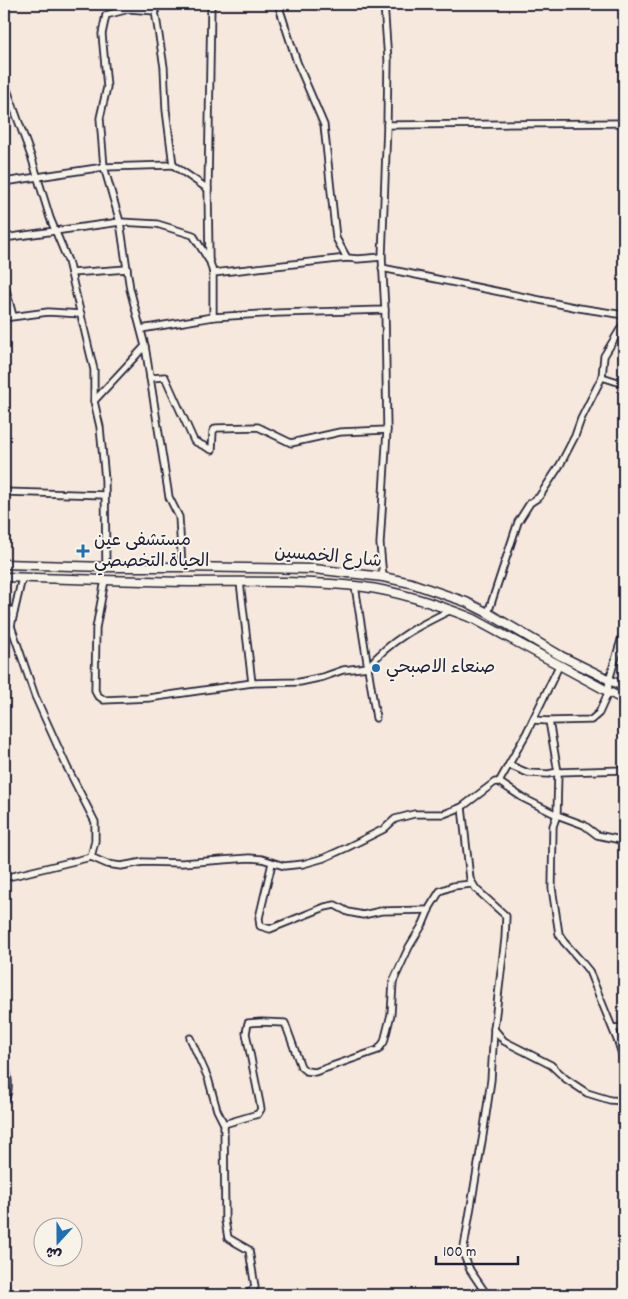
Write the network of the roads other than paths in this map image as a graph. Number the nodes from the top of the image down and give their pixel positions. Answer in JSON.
{"nodes":[{"id":1,"x":211,"y":4,"type":"edge"},
{"id":2,"x":278,"y":4,"type":"edge"},
{"id":3,"x":384,"y":4,"type":"edge"},
{"id":4,"x":129,"y":7,"type":"edge"},
{"id":5,"x":4,"y":81,"type":"edge"},
{"id":6,"x":624,"y":123,"type":"edge"},
{"id":7,"x":387,"y":125,"type":"junction"},
{"id":8,"x":173,"y":165,"type":"junction"},
{"id":9,"x":104,"y":166,"type":"junction"},
{"id":10,"x":37,"y":176,"type":"junction"},
{"id":11,"x":4,"y":182,"type":"edge"},
{"id":12,"x":208,"y":189,"type":"junction"},
{"id":13,"x":120,"y":222,"type":"junction"},
{"id":14,"x":55,"y":231,"type":"junction"},
{"id":15,"x":4,"y":238,"type":"edge"},
{"id":16,"x":382,"y":257,"type":"junction"},
{"id":17,"x":347,"y":258,"type":"junction"},
{"id":18,"x":209,"y":260,"type":"junction"},
{"id":19,"x":382,"y":268,"type":"junction"},
{"id":20,"x":127,"y":269,"type":"junction"},
{"id":21,"x":71,"y":273,"type":"junction"},
{"id":22,"x":213,"y":273,"type":"junction"},
{"id":23,"x":4,"y":282,"type":"edge"},
{"id":24,"x":386,"y":310,"type":"junction"},
{"id":25,"x":81,"y":314,"type":"junction"},
{"id":26,"x":624,"y":315,"type":"edge"},
{"id":27,"x":14,"y":316,"type":"junction"},
{"id":28,"x":213,"y":317,"type":"junction"},
{"id":29,"x":4,"y":318,"type":"edge"},
{"id":30,"x":624,"y":323,"type":"edge"},
{"id":31,"x":140,"y":329,"type":"junction"},
{"id":32,"x":145,"y":346,"type":"junction"},
{"id":33,"x":602,"y":377,"type":"junction"},
{"id":34,"x":150,"y":378,"type":"junction"},
{"id":35,"x":624,"y":384,"type":"edge"},
{"id":36,"x":94,"y":400,"type":"junction"},
{"id":37,"x":387,"y":430,"type":"junction"},
{"id":38,"x":4,"y":492,"type":"edge"},
{"id":39,"x":105,"y":495,"type":"junction"},
{"id":40,"x":4,"y":564,"type":"edge"},
{"id":41,"x":106,"y":567,"type":"junction"},
{"id":42,"x":182,"y":567,"type":"junction"},
{"id":43,"x":153,"y":568,"type":"junction"},
{"id":44,"x":4,"y":577,"type":"edge"},
{"id":45,"x":383,"y":577,"type":"junction"},
{"id":46,"x":22,"y":578,"type":"junction"},
{"id":47,"x":105,"y":580,"type":"junction"},
{"id":48,"x":154,"y":581,"type":"junction"},
{"id":49,"x":240,"y":582,"type":"junction"},
{"id":50,"x":411,"y":583,"type":"junction"},
{"id":51,"x":355,"y":586,"type":"junction"},
{"id":52,"x":407,"y":596,"type":"junction"},
{"id":53,"x":4,"y":607,"type":"edge"},
{"id":54,"x":452,"y":610,"type":"junction"},
{"id":55,"x":14,"y":612,"type":"junction"},
{"id":56,"x":488,"y":613,"type":"junction"},
{"id":57,"x":11,"y":626,"type":"junction"},
{"id":58,"x":624,"y":630,"type":"edge"},
{"id":59,"x":4,"y":632,"type":"edge"},
{"id":60,"x":559,"y":666,"type":"junction"},
{"id":61,"x":368,"y":667,"type":"junction"},
{"id":62,"x":610,"y":680,"type":"junction"},
{"id":63,"x":252,"y":683,"type":"junction"},
{"id":64,"x":624,"y":687,"type":"edge"},
{"id":65,"x":608,"y":693,"type":"junction"},
{"id":66,"x":624,"y":700,"type":"edge"},
{"id":67,"x":376,"y":718,"type":"dead end"},
{"id":68,"x":533,"y":720,"type":"junction"},
{"id":69,"x":549,"y":721,"type":"junction"},
{"id":70,"x":509,"y":765,"type":"junction"},
{"id":71,"x":624,"y":770,"type":"edge"},
{"id":72,"x":558,"y":772,"type":"junction"},
{"id":73,"x":499,"y":782,"type":"junction"},
{"id":74,"x":462,"y":807,"type":"junction"},
{"id":75,"x":557,"y":815,"type":"junction"},
{"id":76,"x":624,"y":842,"type":"edge"},
{"id":77,"x":91,"y":857,"type":"junction"},
{"id":78,"x":272,"y":863,"type":"junction"},
{"id":79,"x":4,"y":878,"type":"edge"},
{"id":80,"x":472,"y":884,"type":"junction"},
{"id":81,"x":429,"y":910,"type":"junction"},
{"id":82,"x":624,"y":1027,"type":"edge"},
{"id":83,"x":613,"y":1028,"type":"junction"},
{"id":84,"x":494,"y":1029,"type":"junction"},
{"id":85,"x":190,"y":1038,"type":"dead end"},
{"id":86,"x":4,"y":1060,"type":"edge"},
{"id":87,"x":624,"y":1061,"type":"edge"},
{"id":88,"x":4,"y":1101,"type":"edge"},
{"id":89,"x":624,"y":1101,"type":"edge"},
{"id":90,"x":224,"y":1124,"type":"junction"},
{"id":91,"x":4,"y":1282,"type":"edge"},
{"id":92,"x":8,"y":1295,"type":"edge"},
{"id":93,"x":247,"y":1295,"type":"edge"},
{"id":94,"x":487,"y":1295,"type":"edge"}],
"edges":[{"from":1,"to":12,"type":"street"},
{"from":2,"to":17,"type":"street"},
{"from":3,"to":7,"type":"street"},
{"from":4,"to":8,"type":"street"},
{"from":4,"to":9,"type":"street"},
{"from":5,"to":10,"type":"street"},
{"from":6,"to":7,"type":"street"},
{"from":7,"to":16,"type":"street"},
{"from":8,"to":9,"type":"street"},
{"from":8,"to":12,"type":"street"},
{"from":9,"to":10,"type":"street"},
{"from":9,"to":13,"type":"street"},
{"from":10,"to":11,"type":"street"},
{"from":10,"to":14,"type":"street"},
{"from":12,"to":18,"type":"street"},
{"from":13,"to":14,"type":"street"},
{"from":13,"to":18,"type":"street"},
{"from":13,"to":20,"type":"street"},
{"from":14,"to":15,"type":"street"},
{"from":14,"to":21,"type":"street"},
{"from":16,"to":17,"type":"street"},
{"from":16,"to":19,"type":"street"},
{"from":17,"to":22,"type":"street"},
{"from":18,"to":22,"type":"street"},
{"from":19,"to":24,"type":"street"},
{"from":19,"to":26,"type":"street"},
{"from":20,"to":21,"type":"street"},
{"from":20,"to":31,"type":"street"},
{"from":21,"to":25,"type":"street"},
{"from":22,"to":28,"type":"street"},
{"from":23,"to":27,"type":"street"},
{"from":24,"to":28,"type":"street"},
{"from":24,"to":37,"type":"street"},
{"from":25,"to":27,"type":"street"},
{"from":25,"to":36,"type":"street"},
{"from":27,"to":29,"type":"street"},
{"from":28,"to":31,"type":"street"},
{"from":30,"to":33,"type":"street"},
{"from":31,"to":32,"type":"street"},
{"from":32,"to":34,"type":"street"},
{"from":32,"to":36,"type":"street"},
{"from":33,"to":35,"type":"street"},
{"from":33,"to":56,"type":"street"},
{"from":34,"to":37,"type":"street"},
{"from":34,"to":42,"type":"street"},
{"from":36,"to":39,"type":"street"},
{"from":37,"to":45,"type":"street"},
{"from":38,"to":39,"type":"street"},
{"from":39,"to":41,"type":"street"},
{"from":40,"to":41,"type":"main road","name":"شارع الخمسين"},
{"from":41,"to":43,"type":"main road","name":"شارع الخمسين"},
{"from":42,"to":43,"type":"main road","name":"شارع الخمسين"},
{"from":42,"to":45,"type":"main road","name":"شارع الخمسين"},
{"from":43,"to":48,"type":"main road"},
{"from":44,"to":46,"type":"main road","name":"شارع الخمسين"},
{"from":45,"to":50,"type":"main road","name":"شارع الخمسين"},
{"from":46,"to":47,"type":"main road","name":"شارع الخمسين"},
{"from":46,"to":55,"type":"street"},
{"from":47,"to":48,"type":"main road","name":"شارع الخمسين"},
{"from":47,"to":63,"type":"street"},
{"from":48,"to":49,"type":"main road","name":"شارع الخمسين"},
{"from":49,"to":51,"type":"main road","name":"شارع الخمسين"},
{"from":49,"to":63,"type":"street"},
{"from":50,"to":52,"type":"main road"},
{"from":50,"to":56,"type":"main road","name":"شارع الخمسين"},
{"from":51,"to":52,"type":"main road","name":"شارع الخمسين"},
{"from":51,"to":61,"type":"street"},
{"from":52,"to":54,"type":"main road","name":"شارع الخمسين"},
{"from":53,"to":55,"type":"street"},
{"from":54,"to":60,"type":"main road","name":"شارع الخمسين"},
{"from":54,"to":61,"type":"street"},
{"from":55,"to":57,"type":"street"},
{"from":56,"to":62,"type":"main road","name":"شارع الخمسين"},
{"from":57,"to":59,"type":"street"},
{"from":57,"to":77,"type":"street"},
{"from":58,"to":62,"type":"street"},
{"from":60,"to":65,"type":"main road","name":"شارع الخمسين"},
{"from":60,"to":68,"type":"street"},
{"from":61,"to":63,"type":"street"},
{"from":61,"to":67,"type":"street"},
{"from":62,"to":64,"type":"main road","name":"شارع الخمسين"},
{"from":62,"to":65,"type":"street"},
{"from":65,"to":66,"type":"main road","name":"شارع الخمسين"},
{"from":65,"to":69,"type":"street"},
{"from":68,"to":69,"type":"street"},
{"from":68,"to":70,"type":"street"},
{"from":69,"to":72,"type":"street"},
{"from":70,"to":72,"type":"street"},
{"from":70,"to":73,"type":"street"},
{"from":71,"to":72,"type":"street"},
{"from":72,"to":75,"type":"street"},
{"from":73,"to":74,"type":"street"},
{"from":73,"to":75,"type":"street"},
{"from":74,"to":78,"type":"street"},
{"from":74,"to":80,"type":"street"},
{"from":75,"to":76,"type":"street"},
{"from":75,"to":83,"type":"street"},
{"from":77,"to":78,"type":"street"},
{"from":77,"to":79,"type":"street"},
{"from":78,"to":81,"type":"street"},
{"from":80,"to":81,"type":"street"},
{"from":80,"to":84,"type":"street"},
{"from":81,"to":90,"type":"street"},
{"from":82,"to":83,"type":"street"},
{"from":83,"to":87,"type":"street"},
{"from":84,"to":89,"type":"street"},
{"from":84,"to":94,"type":"street"},
{"from":85,"to":90,"type":"street"},
{"from":86,"to":88,"type":"street"},
{"from":90,"to":93,"type":"street"},
{"from":91,"to":92,"type":"street"}]}
